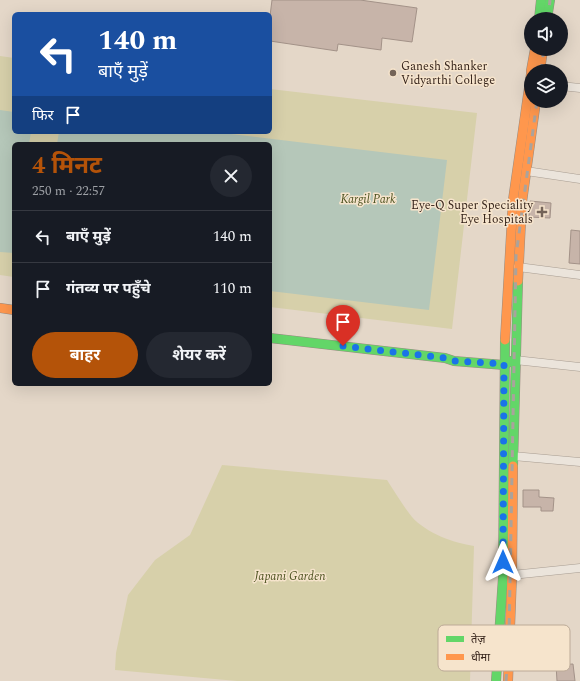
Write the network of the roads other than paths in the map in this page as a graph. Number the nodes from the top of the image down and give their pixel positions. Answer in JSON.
{"nodes":[{"id":1,"x":541,"y":0,"type":"edge"},
{"id":2,"x":550,"y":0,"type":"edge"},
{"id":3,"x":540,"y":12,"type":"edge"},
{"id":4,"x":548,"y":12,"type":"edge"},
{"id":5,"x":568,"y":87,"type":"edge"},
{"id":6,"x":580,"y":88,"type":"edge"},
{"id":7,"x":526,"y":108,"type":"edge"},
{"id":8,"x":535,"y":108,"type":"edge"},
{"id":9,"x":526,"y":171,"type":"junction"},
{"id":10,"x":580,"y":179,"type":"edge"},
{"id":11,"x":518,"y":267,"type":"junction"},
{"id":12,"x":580,"y":275,"type":"edge"},
{"id":13,"x":0,"y":308,"type":"edge"},
{"id":14,"x":12,"y":310,"type":"edge"},
{"id":15,"x":272,"y":338,"type":"edge"},
{"id":16,"x":515,"y":360,"type":"junction"},
{"id":17,"x":504,"y":361,"type":"junction"},
{"id":18,"x":580,"y":367,"type":"edge"},
{"id":19,"x":513,"y":456,"type":"junction"},
{"id":20,"x":580,"y":462,"type":"edge"},
{"id":21,"x":580,"y":568,"type":"edge"},
{"id":22,"x":512,"y":575,"type":"junction"},
{"id":23,"x":500,"y":625,"type":"edge"},
{"id":24,"x":510,"y":625,"type":"edge"},
{"id":25,"x":497,"y":671,"type":"edge"},
{"id":26,"x":508,"y":671,"type":"edge"},
{"id":27,"x":496,"y":681,"type":"edge"},
{"id":28,"x":508,"y":681,"type":"edge"}],
"edges":[{"from":1,"to":3,"type":"main road"},
{"from":2,"to":4,"type":"main road"},
{"from":5,"to":6,"type":"street"},
{"from":7,"to":17,"type":"main road"},
{"from":8,"to":9,"type":"main road"},
{"from":9,"to":10,"type":"street"},
{"from":9,"to":11,"type":"main road"},
{"from":11,"to":12,"type":"street"},
{"from":11,"to":16,"type":"main road"},
{"from":13,"to":14,"type":"main road"},
{"from":15,"to":17,"type":"main road"},
{"from":16,"to":17,"type":"main road"},
{"from":16,"to":18,"type":"street"},
{"from":16,"to":19,"type":"main road"},
{"from":17,"to":23,"type":"main road"},
{"from":19,"to":20,"type":"street"},
{"from":19,"to":22,"type":"main road"},
{"from":21,"to":22,"type":"street"},
{"from":22,"to":24,"type":"main road"},
{"from":25,"to":27,"type":"main road"},
{"from":26,"to":28,"type":"main road"}]}
